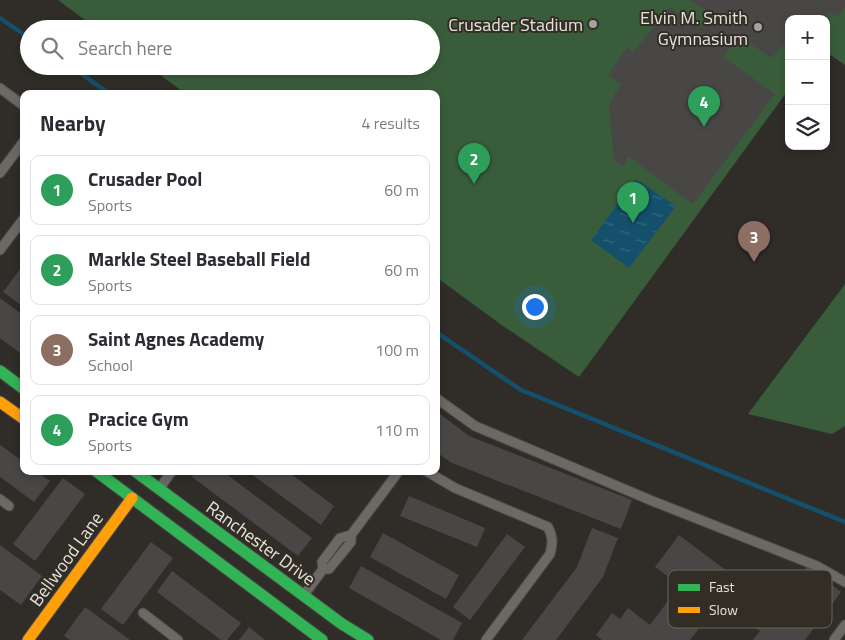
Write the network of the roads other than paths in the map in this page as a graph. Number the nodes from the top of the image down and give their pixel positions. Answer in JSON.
{"nodes":[{"id":1,"x":0,"y":88,"type":"edge"},
{"id":2,"x":20,"y":103,"type":"edge"},
{"id":3,"x":20,"y":146,"type":"edge"},
{"id":4,"x":0,"y":174,"type":"edge"},
{"id":5,"x":20,"y":223,"type":"edge"},
{"id":6,"x":0,"y":250,"type":"edge"},
{"id":7,"x":0,"y":371,"type":"edge"},
{"id":8,"x":20,"y":386,"type":"edge"},
{"id":9,"x":440,"y":401,"type":"edge"},
{"id":10,"x":0,"y":402,"type":"edge"},
{"id":11,"x":20,"y":416,"type":"edge"},
{"id":12,"x":101,"y":475,"type":"edge"},
{"id":13,"x":140,"y":475,"type":"edge"},
{"id":14,"x":169,"y":475,"type":"edge"},
{"id":15,"x":396,"y":475,"type":"edge"},
{"id":16,"x":433,"y":475,"type":"edge"},
{"id":17,"x":159,"y":489,"type":"junction"},
{"id":18,"x":132,"y":498,"type":"junction"},
{"id":19,"x":0,"y":500,"type":"edge"},
{"id":20,"x":9,"y":506,"type":"dead end"},
{"id":21,"x":824,"y":570,"type":"edge"},
{"id":22,"x":832,"y":575,"type":"edge"},
{"id":23,"x":845,"y":582,"type":"edge"},
{"id":24,"x":296,"y":605,"type":"junction"},
{"id":25,"x":143,"y":612,"type":"dead end"},
{"id":26,"x":845,"y":625,"type":"edge"},
{"id":27,"x":28,"y":640,"type":"edge"},
{"id":28,"x":178,"y":640,"type":"edge"},
{"id":29,"x":322,"y":640,"type":"edge"},
{"id":30,"x":368,"y":640,"type":"edge"},
{"id":31,"x":486,"y":640,"type":"edge"},
{"id":32,"x":834,"y":640,"type":"edge"}],
"edges":[{"from":1,"to":2,"type":"lane"},
{"from":3,"to":4,"type":"lane"},
{"from":5,"to":6,"type":"lane"},
{"from":7,"to":8,"type":"street"},
{"from":9,"to":21,"type":"lane"},
{"from":10,"to":11,"type":"street"},
{"from":12,"to":18,"type":"street","name":"Ranchester Drive"},
{"from":13,"to":17,"type":"street","name":"Ranchester Drive"},
{"from":14,"to":17,"type":"lane"},
{"from":15,"to":24,"type":"lane"},
{"from":16,"to":31,"type":"lane"},
{"from":17,"to":24,"type":"street","name":"Ranchester Drive"},
{"from":18,"to":24,"type":"street","name":"Ranchester Drive"},
{"from":18,"to":27,"type":"street","name":"Bellwood Lane"},
{"from":19,"to":20,"type":"lane"},
{"from":22,"to":23,"type":"lane"},
{"from":24,"to":29,"type":"street","name":"Ranchester Drive"},
{"from":24,"to":30,"type":"street","name":"Ranchester Drive"},
{"from":25,"to":28,"type":"lane"},
{"from":26,"to":32,"type":"lane"}]}
